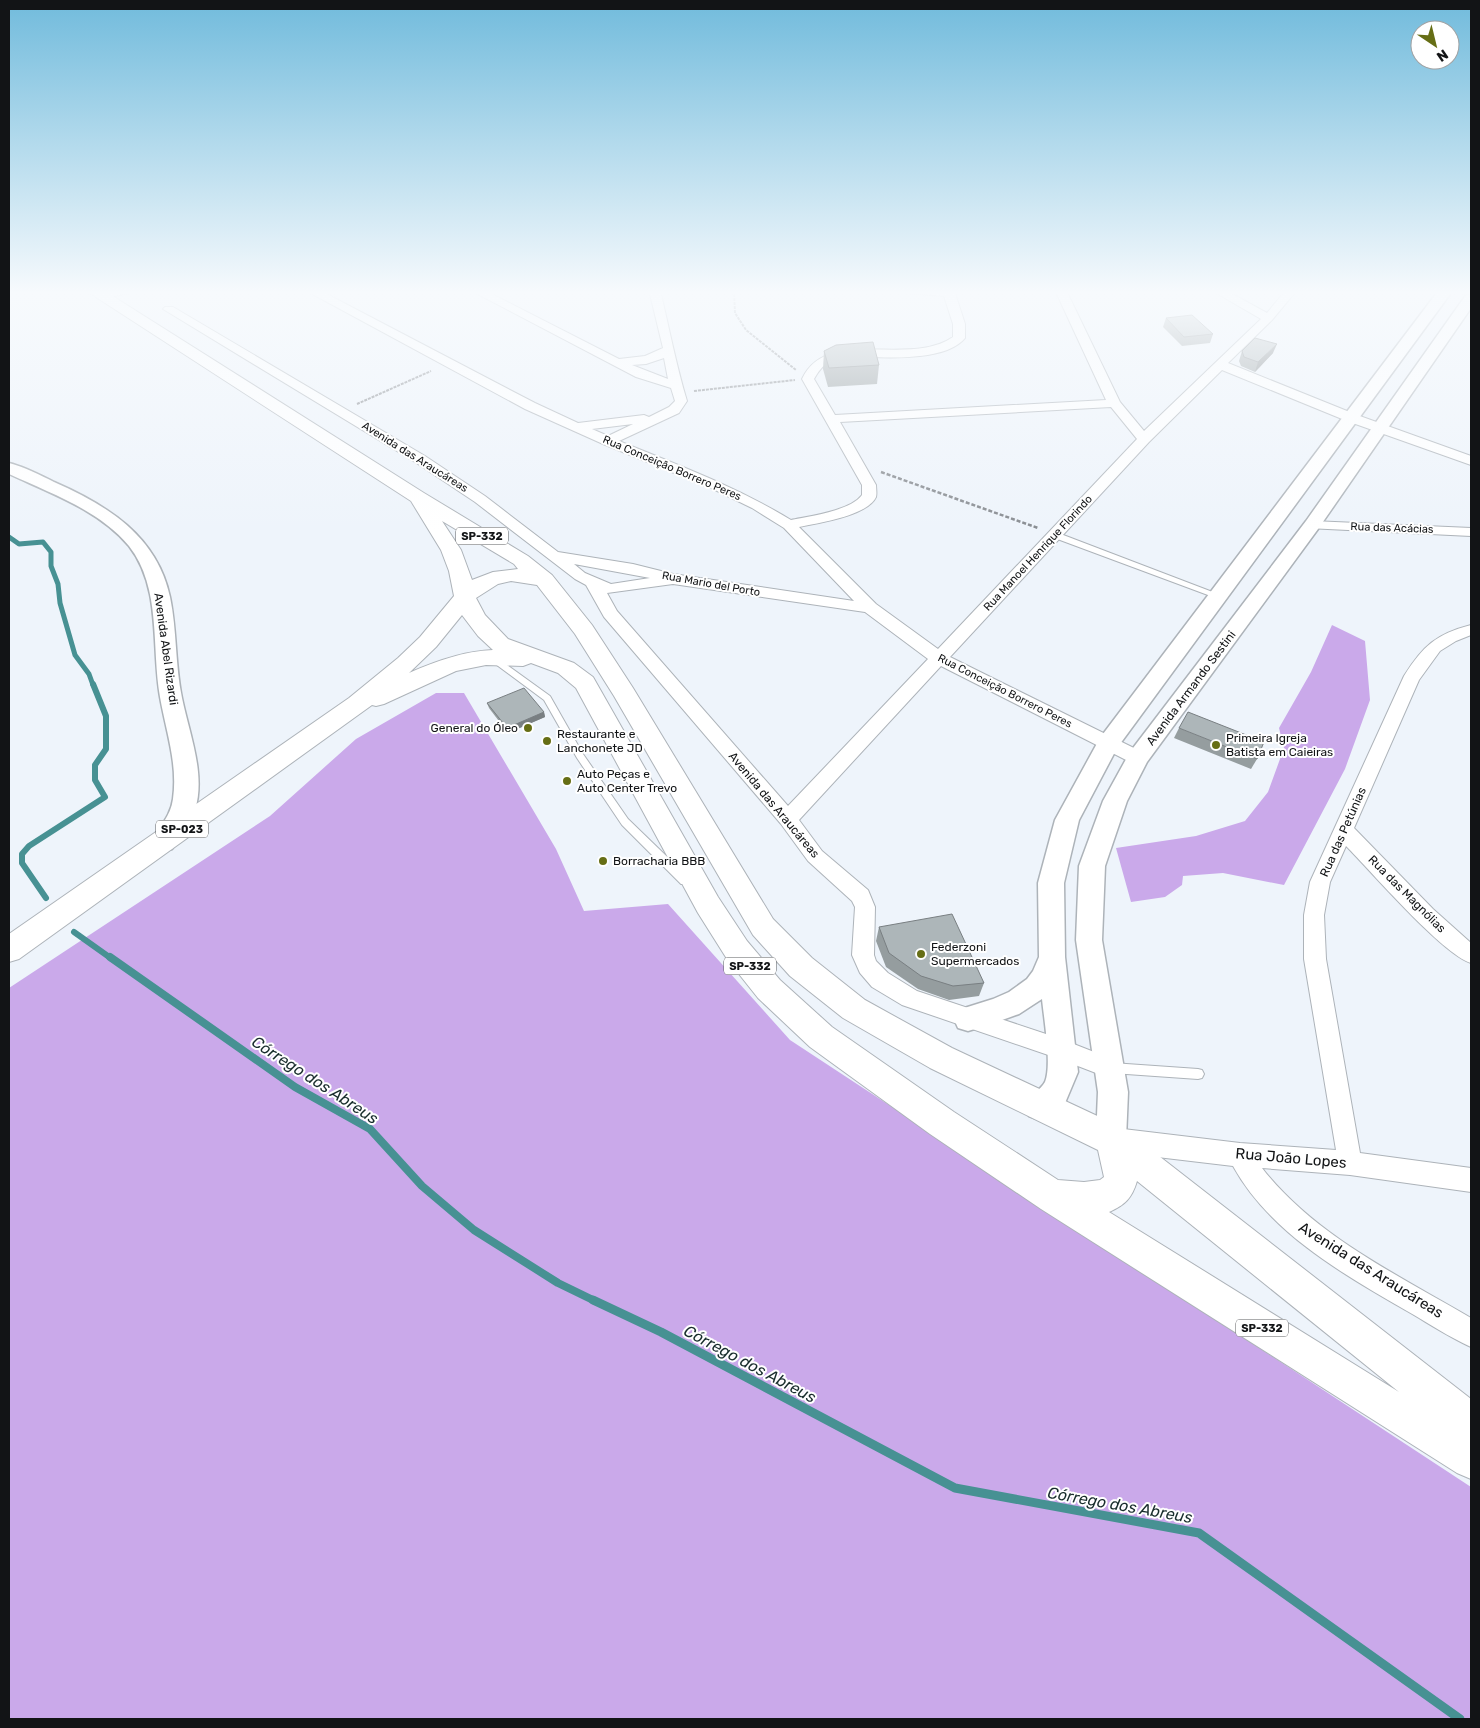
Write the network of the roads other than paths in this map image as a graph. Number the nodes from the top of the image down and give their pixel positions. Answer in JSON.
{"nodes":[{"id":1,"x":218,"y":371,"type":"edge"},
{"id":2,"x":273,"y":371,"type":"edge"},
{"id":3,"x":464,"y":371,"type":"edge"},
{"id":4,"x":636,"y":371,"type":"edge"},
{"id":5,"x":673,"y":371,"type":"edge"},
{"id":6,"x":811,"y":371,"type":"edge"},
{"id":7,"x":1099,"y":371,"type":"edge"},
{"id":8,"x":1213,"y":371,"type":"edge"},
{"id":9,"x":1236,"y":371,"type":"edge"},
{"id":10,"x":1387,"y":371,"type":"edge"},
{"id":11,"x":1420,"y":371,"type":"edge"},
{"id":12,"x":676,"y":384,"type":"junction"},
{"id":13,"x":1114,"y":403,"type":"junction"},
{"id":14,"x":658,"y":418,"type":"junction"},
{"id":15,"x":1352,"y":418,"type":"junction"},
{"id":16,"x":831,"y":419,"type":"junction"},
{"id":17,"x":576,"y":427,"type":"junction"},
{"id":18,"x":1379,"y":428,"type":"junction"},
{"id":19,"x":1144,"y":439,"type":"junction"},
{"id":20,"x":608,"y":441,"type":"junction"},
{"id":21,"x":1471,"y":461,"type":"edge"},
{"id":22,"x":9,"y":468,"type":"edge"},
{"id":23,"x":417,"y":497,"type":"junction"},
{"id":24,"x":789,"y":525,"type":"junction"},
{"id":25,"x":1312,"y":525,"type":"junction"},
{"id":26,"x":1471,"y":532,"type":"edge"},
{"id":27,"x":1055,"y":535,"type":"junction"},
{"id":28,"x":451,"y":550,"type":"junction"},
{"id":29,"x":552,"y":554,"type":"junction"},
{"id":30,"x":610,"y":565,"type":"junction"},
{"id":31,"x":633,"y":569,"type":"junction"},
{"id":32,"x":673,"y":579,"type":"junction"},
{"id":33,"x":544,"y":580,"type":"junction"},
{"id":34,"x":593,"y":584,"type":"junction"},
{"id":35,"x":623,"y":588,"type":"junction"},
{"id":36,"x":1219,"y":596,"type":"junction"},
{"id":37,"x":465,"y":597,"type":"junction"},
{"id":38,"x":870,"y":608,"type":"junction"},
{"id":39,"x":610,"y":613,"type":"junction"},
{"id":40,"x":1471,"y":630,"type":"edge"},
{"id":41,"x":417,"y":651,"type":"junction"},
{"id":42,"x":493,"y":657,"type":"junction"},
{"id":43,"x":939,"y":658,"type":"junction"},
{"id":44,"x":538,"y":659,"type":"junction"},
{"id":45,"x":354,"y":707,"type":"junction"},
{"id":46,"x":1108,"y":744,"type":"junction"},
{"id":47,"x":1138,"y":758,"type":"junction"},
{"id":48,"x":788,"y":820,"type":"junction"},
{"id":49,"x":1344,"y":831,"type":"junction"},
{"id":50,"x":163,"y":842,"type":"junction"},
{"id":51,"x":708,"y":905,"type":"junction"},
{"id":52,"x":9,"y":950,"type":"edge"},
{"id":53,"x":1471,"y":954,"type":"edge"},
{"id":54,"x":1052,"y":957,"type":"junction"},
{"id":55,"x":968,"y":1019,"type":"junction"},
{"id":56,"x":1061,"y":1049,"type":"junction"},
{"id":57,"x":1109,"y":1068,"type":"junction"},
{"id":58,"x":1198,"y":1074,"type":"dead end"},
{"id":59,"x":1040,"y":1106,"type":"junction"},
{"id":60,"x":1111,"y":1139,"type":"junction"},
{"id":61,"x":1240,"y":1155,"type":"junction"},
{"id":62,"x":1350,"y":1163,"type":"junction"},
{"id":63,"x":1471,"y":1180,"type":"edge"},
{"id":64,"x":1053,"y":1197,"type":"junction"},
{"id":65,"x":1471,"y":1333,"type":"edge"},
{"id":66,"x":1471,"y":1424,"type":"edge"},
{"id":67,"x":1471,"y":1458,"type":"edge"}],
"edges":[{"from":1,"to":23,"type":"main road","number":"SP-332"},
{"from":2,"to":29,"type":"street","name":"Avenida das Araucáreas"},
{"from":3,"to":17,"type":"street","name":"Rua Conceição Borrero Peres"},
{"from":4,"to":12,"type":"street"},
{"from":5,"to":12,"type":"street"},
{"from":6,"to":16,"type":"street"},
{"from":7,"to":13,"type":"street"},
{"from":8,"to":19,"type":"street","name":"Rua Manoel Henrique Florindo"},
{"from":9,"to":15,"type":"street"},
{"from":10,"to":15,"type":"street"},
{"from":11,"to":18,"type":"street","name":"Avenida Armando Sestini"},
{"from":12,"to":14,"type":"street"},
{"from":13,"to":16,"type":"street"},
{"from":13,"to":19,"type":"street"},
{"from":14,"to":17,"type":"street"},
{"from":14,"to":20,"type":"street"},
{"from":15,"to":18,"type":"street"},
{"from":15,"to":36,"type":"street"},
{"from":16,"to":24,"type":"street"},
{"from":17,"to":20,"type":"street","name":"Rua Conceição Borrero Peres"},
{"from":18,"to":21,"type":"street"},
{"from":18,"to":25,"type":"street","name":"Avenida Armando Sestini"},
{"from":19,"to":27,"type":"street","name":"Rua Manoel Henrique Florindo"},
{"from":20,"to":24,"type":"street","name":"Rua Conceição Borrero Peres"},
{"from":22,"to":50,"type":"street","name":"Avenida Abel Rizardi"},
{"from":23,"to":28,"type":"main road","number":"SP-332"},
{"from":23,"to":33,"type":"main road","number":"SP-332"},
{"from":24,"to":38,"type":"street","name":"Rua Conceição Borrero Peres"},
{"from":25,"to":26,"type":"street","name":"Rua das Acácias"},
{"from":25,"to":47,"type":"street","name":"Avenida Armando Sestini"},
{"from":27,"to":36,"type":"lane"},
{"from":27,"to":43,"type":"street","name":"Rua Manoel Henrique Florindo"},
{"from":28,"to":37,"type":"main road","number":"SP-332"},
{"from":28,"to":41,"type":"main road"},
{"from":29,"to":30,"type":"street","name":"Rua Mario del Porto"},
{"from":29,"to":34,"type":"street","name":"Avenida das Araucáreas"},
{"from":30,"to":31,"type":"street","name":"Rua Mario del Porto"},
{"from":30,"to":34,"type":"street"},
{"from":31,"to":32,"type":"street","name":"Rua Mario del Porto"},
{"from":31,"to":35,"type":"street"},
{"from":32,"to":35,"type":"street"},
{"from":32,"to":38,"type":"street","name":"Rua Mario del Porto"},
{"from":33,"to":37,"type":"main road"},
{"from":33,"to":59,"type":"main road","number":"SP-332"},
{"from":34,"to":35,"type":"street"},
{"from":34,"to":39,"type":"street","name":"Avenida das Araucáreas"},
{"from":35,"to":39,"type":"street"},
{"from":36,"to":46,"type":"street"},
{"from":37,"to":41,"type":"main road","number":"SP-023"},
{"from":37,"to":44,"type":"main road","number":"SP-332"},
{"from":38,"to":43,"type":"street","name":"Rua Conceição Borrero Peres"},
{"from":39,"to":48,"type":"street","name":"Avenida das Araucáreas"},
{"from":40,"to":49,"type":"street","name":"Rua das Petúnias"},
{"from":41,"to":45,"type":"main road","number":"SP-023"},
{"from":42,"to":44,"type":"main road","number":"SP-023"},
{"from":42,"to":45,"type":"main road","number":"SP-023"},
{"from":42,"to":51,"type":"lane"},
{"from":43,"to":46,"type":"street","name":"Rua Conceição Borrero Peres"},
{"from":43,"to":48,"type":"street","name":"Rua Manoel Henrique Florindo"},
{"from":44,"to":51,"type":"main road","number":"SP-332"},
{"from":45,"to":50,"type":"main road","number":"SP-023"},
{"from":46,"to":47,"type":"street","name":"Rua Conceição Borrero Peres"},
{"from":46,"to":54,"type":"street"},
{"from":47,"to":57,"type":"street","name":"Avenida Armando Sestini"},
{"from":48,"to":55,"type":"street","name":"Avenida das Araucáreas"},
{"from":49,"to":53,"type":"street","name":"Rua das Magnólias"},
{"from":49,"to":62,"type":"street","name":"Rua das Petúnias"},
{"from":50,"to":52,"type":"main road","number":"SP-023"},
{"from":51,"to":64,"type":"main road","number":"SP-332"},
{"from":54,"to":55,"type":"street"},
{"from":54,"to":56,"type":"street"},
{"from":55,"to":56,"type":"street","name":"Avenida das Araucáreas"},
{"from":56,"to":57,"type":"street","name":"Avenida das Araucáreas"},
{"from":56,"to":59,"type":"street"},
{"from":57,"to":58,"type":"lane"},
{"from":57,"to":60,"type":"street","name":"Avenida Armando Sestini"},
{"from":59,"to":60,"type":"main road","number":"SP-332"},
{"from":60,"to":61,"type":"street","name":"Rua João Lopes"},
{"from":60,"to":64,"type":"main road"},
{"from":60,"to":66,"type":"main road","number":"SP-332"},
{"from":61,"to":62,"type":"street","name":"Rua João Lopes"},
{"from":61,"to":65,"type":"street","name":"Avenida das Araucáreas"},
{"from":62,"to":63,"type":"street","name":"Rua João Lopes"},
{"from":64,"to":67,"type":"main road","number":"SP-332"}]}
